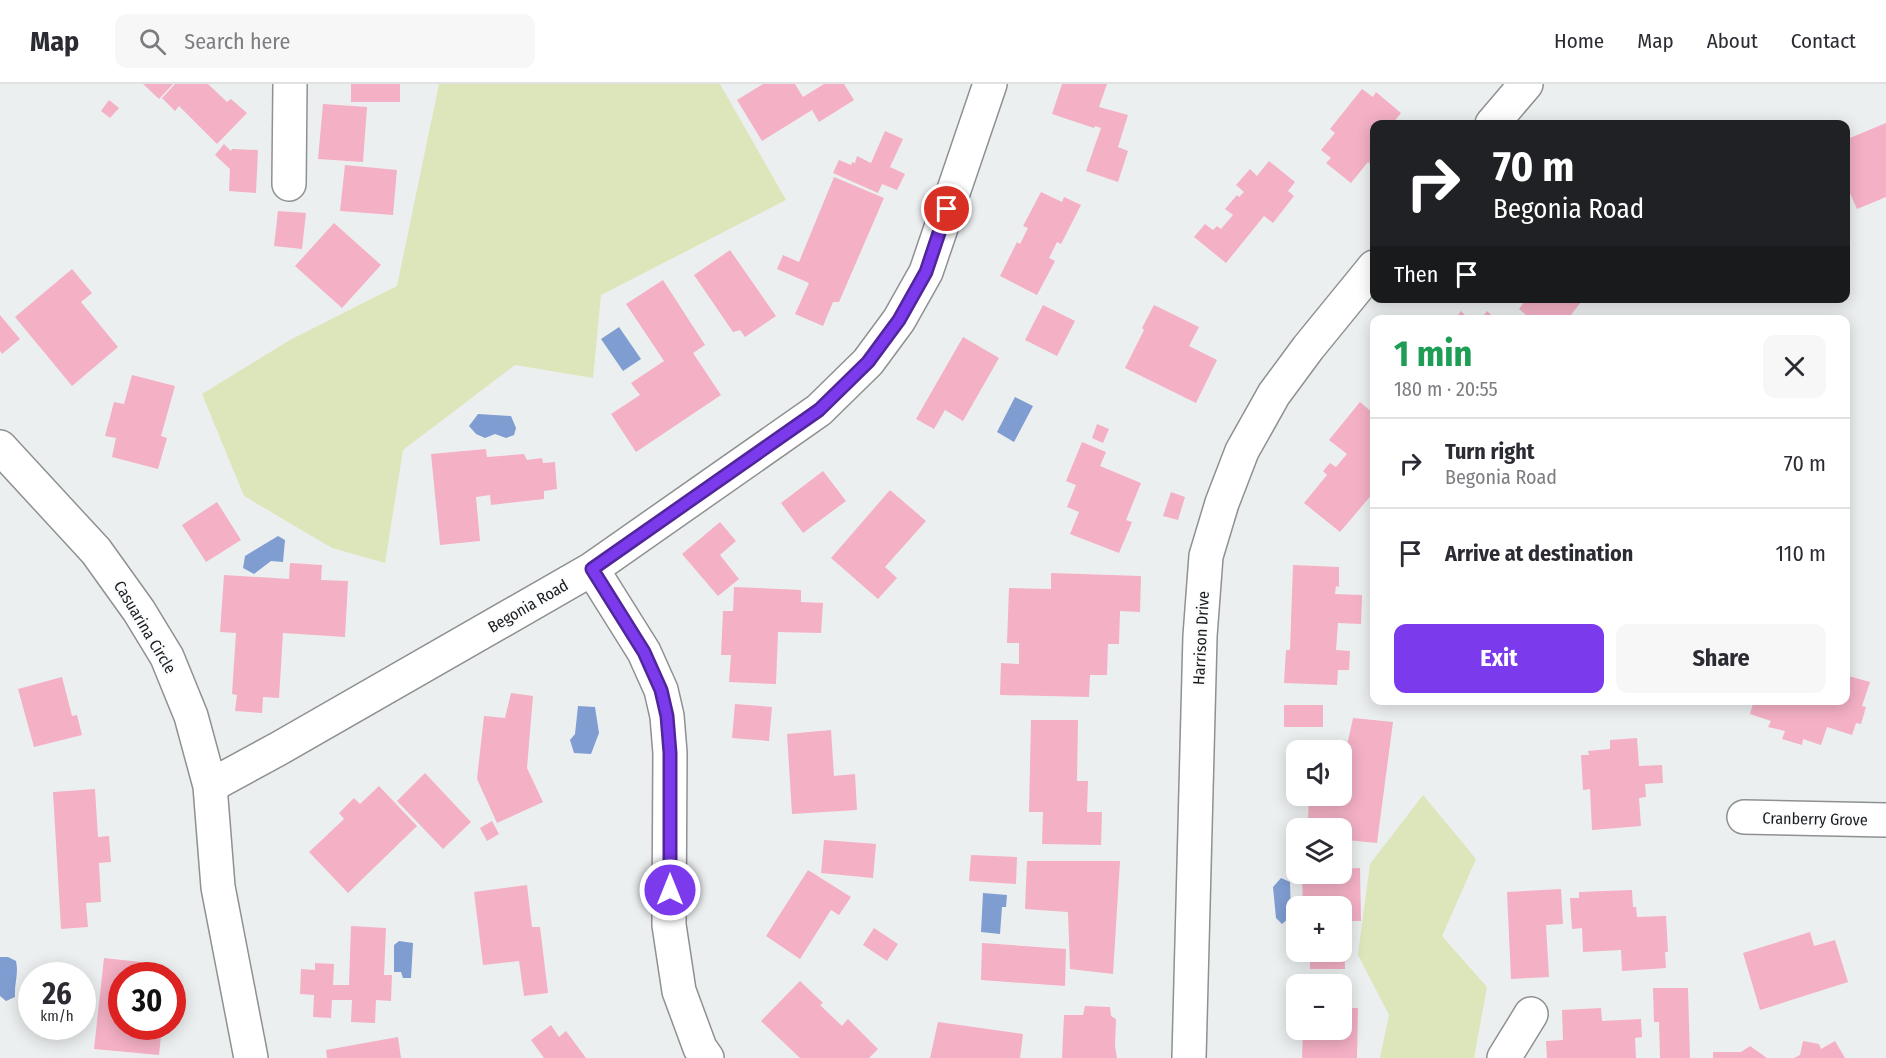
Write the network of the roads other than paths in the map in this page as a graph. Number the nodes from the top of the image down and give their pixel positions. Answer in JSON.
{"nodes":[{"id":1,"x":290,"y":84,"type":"edge"},
{"id":2,"x":990,"y":84,"type":"edge"},
{"id":3,"x":1526,"y":84,"type":"edge"},
{"id":4,"x":1495,"y":120,"type":"edge"},
{"id":5,"x":289,"y":184,"type":"dead end"},
{"id":6,"x":1370,"y":272,"type":"edge"},
{"id":7,"x":0,"y":447,"type":"edge"},
{"id":8,"x":592,"y":569,"type":"junction"},
{"id":9,"x":210,"y":786,"type":"junction"},
{"id":10,"x":1744,"y":818,"type":"dead end"},
{"id":11,"x":1886,"y":820,"type":"edge"},
{"id":12,"x":1531,"y":1014,"type":"dead end"},
{"id":13,"x":251,"y":1058,"type":"edge"},
{"id":14,"x":707,"y":1058,"type":"edge"},
{"id":15,"x":1189,"y":1058,"type":"edge"},
{"id":16,"x":1504,"y":1058,"type":"edge"}],
"edges":[{"from":1,"to":5,"type":"street"},
{"from":2,"to":8,"type":"street","name":"Begonia Road"},
{"from":3,"to":4,"type":"street"},
{"from":6,"to":15,"type":"street","name":"Harrison Drive"},
{"from":7,"to":9,"type":"street","name":"Casuarina Circle"},
{"from":8,"to":9,"type":"street","name":"Begonia Road"},
{"from":8,"to":14,"type":"street"},
{"from":9,"to":13,"type":"street","name":"Casuarina Circle"},
{"from":10,"to":11,"type":"street","name":"Cranberry Grove"},
{"from":12,"to":16,"type":"street"}]}
